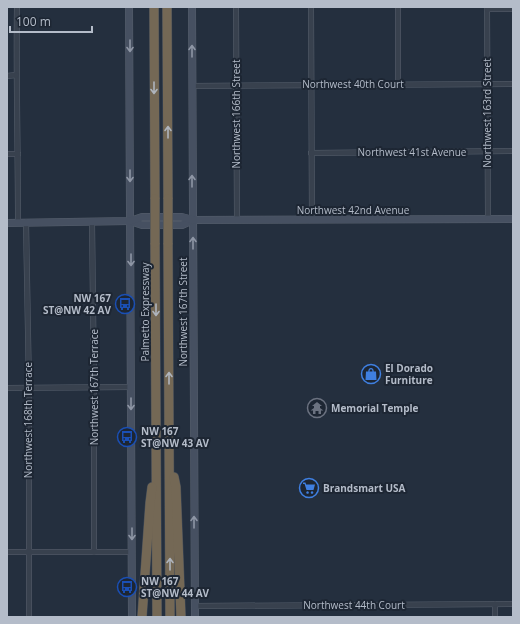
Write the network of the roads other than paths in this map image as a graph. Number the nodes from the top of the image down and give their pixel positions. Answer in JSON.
{"nodes":[{"id":1,"x":17,"y":7,"type":"edge"},
{"id":2,"x":129,"y":7,"type":"edge"},
{"id":3,"x":154,"y":7,"type":"edge"},
{"id":4,"x":167,"y":7,"type":"edge"},
{"id":5,"x":192,"y":7,"type":"edge"},
{"id":6,"x":236,"y":7,"type":"edge"},
{"id":7,"x":311,"y":7,"type":"edge"},
{"id":8,"x":398,"y":7,"type":"edge"},
{"id":9,"x":487,"y":8,"type":"edge"},
{"id":10,"x":513,"y":9,"type":"edge"},
{"id":11,"x":16,"y":75,"type":"junction"},
{"id":12,"x":7,"y":76,"type":"edge"},
{"id":13,"x":311,"y":84,"type":"junction"},
{"id":14,"x":398,"y":84,"type":"junction"},
{"id":15,"x":487,"y":84,"type":"junction"},
{"id":16,"x":513,"y":84,"type":"edge"},
{"id":17,"x":236,"y":85,"type":"junction"},
{"id":18,"x":192,"y":86,"type":"junction"},
{"id":19,"x":487,"y":151,"type":"junction"},
{"id":20,"x":513,"y":151,"type":"edge"},
{"id":21,"x":311,"y":153,"type":"junction"},
{"id":22,"x":7,"y":154,"type":"edge"},
{"id":23,"x":18,"y":154,"type":"junction"},
{"id":24,"x":488,"y":219,"type":"junction"},
{"id":25,"x":513,"y":219,"type":"edge"},
{"id":26,"x":193,"y":220,"type":"junction"},
{"id":27,"x":237,"y":220,"type":"junction"},
{"id":28,"x":312,"y":220,"type":"junction"},
{"id":29,"x":130,"y":221,"type":"junction"},
{"id":30,"x":26,"y":222,"type":"junction"},
{"id":31,"x":92,"y":222,"type":"junction"},
{"id":32,"x":7,"y":223,"type":"edge"},
{"id":33,"x":18,"y":223,"type":"junction"},
{"id":34,"x":94,"y":387,"type":"junction"},
{"id":35,"x":131,"y":387,"type":"junction"},
{"id":36,"x":7,"y":388,"type":"edge"},
{"id":37,"x":28,"y":388,"type":"junction"},
{"id":38,"x":169,"y":448,"type":"junction"},
{"id":39,"x":156,"y":460,"type":"junction"},
{"id":40,"x":7,"y":552,"type":"edge"},
{"id":41,"x":28,"y":552,"type":"junction"},
{"id":42,"x":94,"y":552,"type":"junction"},
{"id":43,"x":132,"y":552,"type":"junction"},
{"id":44,"x":495,"y":604,"type":"junction"},
{"id":45,"x":513,"y":604,"type":"edge"},
{"id":46,"x":195,"y":606,"type":"junction"},
{"id":47,"x":29,"y":617,"type":"edge"},
{"id":48,"x":132,"y":617,"type":"edge"},
{"id":49,"x":142,"y":617,"type":"edge"},
{"id":50,"x":157,"y":617,"type":"edge"},
{"id":51,"x":170,"y":617,"type":"edge"},
{"id":52,"x":181,"y":617,"type":"edge"},
{"id":53,"x":195,"y":617,"type":"edge"},
{"id":54,"x":495,"y":617,"type":"edge"}],
"edges":[{"from":1,"to":11,"type":"street"},
{"from":2,"to":29,"type":"street","one_way":true},
{"from":3,"to":39,"type":"highway","name":"Palmetto Expressway","one_way":true,"bridge":true},
{"from":38,"to":4,"type":"highway","one_way":true,"bridge":true},
{"from":18,"to":5,"type":"street","name":"Northwest 167th Street","one_way":true},
{"from":6,"to":17,"type":"street","name":"Northwest 166th Street"},
{"from":7,"to":13,"type":"street"},
{"from":8,"to":14,"type":"street"},
{"from":9,"to":10,"type":"street"},
{"from":9,"to":15,"type":"street","name":"Northwest 163rd Street"},
{"from":11,"to":12,"type":"street"},
{"from":11,"to":23,"type":"street"},
{"from":13,"to":14,"type":"street","name":"Northwest 40th Court"},
{"from":13,"to":17,"type":"street","name":"Northwest 40th Court"},
{"from":13,"to":21,"type":"street"},
{"from":14,"to":15,"type":"street","name":"Northwest 40th Court"},
{"from":15,"to":16,"type":"street","name":"Northwest 40th Court"},
{"from":15,"to":19,"type":"street","name":"Northwest 163rd Street"},
{"from":17,"to":18,"type":"street","name":"Northwest 40th Court"},
{"from":17,"to":27,"type":"street","name":"Northwest 166th Street"},
{"from":26,"to":18,"type":"street","name":"Northwest 167th Street","one_way":true},
{"from":19,"to":20,"type":"street","name":"Northwest 41st Avenue"},
{"from":19,"to":21,"type":"street","name":"Northwest 41st Avenue"},
{"from":19,"to":24,"type":"street","name":"Northwest 163rd Street"},
{"from":21,"to":28,"type":"street"},
{"from":22,"to":23,"type":"street"},
{"from":23,"to":33,"type":"street"},
{"from":24,"to":25,"type":"street","name":"Northwest 42nd Avenue"},
{"from":24,"to":28,"type":"street","name":"Northwest 42nd Avenue"},
{"from":26,"to":27,"type":"street","name":"Northwest 42nd Avenue"},
{"from":26,"to":29,"type":"street","name":"Northwest 42nd Avenue"},
{"from":46,"to":26,"type":"street","name":"Northwest 167th Street","one_way":true},
{"from":27,"to":28,"type":"street","name":"Northwest 42nd Avenue"},
{"from":29,"to":31,"type":"street","name":"Northwest 42nd Avenue"},
{"from":29,"to":35,"type":"street","one_way":true},
{"from":30,"to":31,"type":"street","name":"Northwest 42nd Avenue"},
{"from":30,"to":33,"type":"street","name":"Northwest 42nd Avenue"},
{"from":30,"to":37,"type":"street","name":"Northwest 168th Terrace"},
{"from":31,"to":34,"type":"street","name":"Northwest 167th Terrace"},
{"from":32,"to":33,"type":"street","name":"Northwest 42nd Avenue"},
{"from":34,"to":35,"type":"street"},
{"from":34,"to":37,"type":"street"},
{"from":34,"to":42,"type":"street","name":"Northwest 167th Terrace"},
{"from":35,"to":43,"type":"street","one_way":true},
{"from":36,"to":37,"type":"street"},
{"from":37,"to":41,"type":"street","name":"Northwest 168th Terrace"},
{"from":51,"to":38,"type":"highway","one_way":true},
{"from":38,"to":52,"type":"highway"},
{"from":39,"to":49,"type":"highway"},
{"from":39,"to":50,"type":"highway","name":"Palmetto Expressway"},
{"from":40,"to":41,"type":"street"},
{"from":41,"to":42,"type":"street"},
{"from":41,"to":47,"type":"street","name":"Northwest 168th Terrace"},
{"from":42,"to":43,"type":"street"},
{"from":43,"to":48,"type":"street"},
{"from":44,"to":45,"type":"street","name":"Northwest 44th Court"},
{"from":44,"to":46,"type":"street","name":"Northwest 44th Court"},
{"from":44,"to":54,"type":"street"},
{"from":46,"to":53,"type":"street","name":"Northwest 167th Street"}]}
